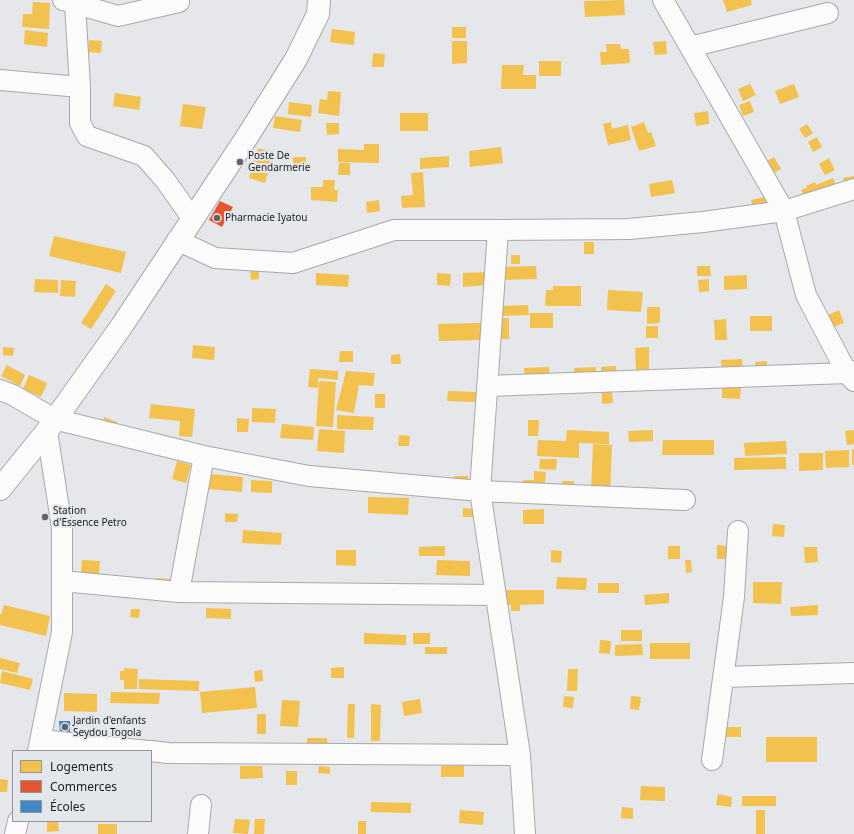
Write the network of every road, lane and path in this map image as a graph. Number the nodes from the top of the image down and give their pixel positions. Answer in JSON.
{"nodes":[{"id":1,"x":319,"y":0,"type":"edge"},
{"id":2,"x":663,"y":0,"type":"edge"},
{"id":3,"x":69,"y":2,"type":"edge"},
{"id":4,"x":179,"y":2,"type":"dead end"},
{"id":5,"x":828,"y":13,"type":"dead end"},
{"id":6,"x":690,"y":47,"type":"junction"},
{"id":7,"x":0,"y":80,"type":"edge"},
{"id":8,"x":80,"y":87,"type":"junction"},
{"id":9,"x":854,"y":189,"type":"edge"},
{"id":10,"x":784,"y":211,"type":"junction"},
{"id":11,"x":192,"y":218,"type":"junction"},
{"id":12,"x":498,"y":230,"type":"junction"},
{"id":13,"x":177,"y":240,"type":"junction"},
{"id":14,"x":852,"y":375,"type":"edge"},
{"id":15,"x":488,"y":386,"type":"junction"},
{"id":16,"x":0,"y":390,"type":"edge"},
{"id":17,"x":50,"y":425,"type":"junction"},
{"id":18,"x":204,"y":456,"type":"junction"},
{"id":19,"x":0,"y":489,"type":"edge"},
{"id":20,"x":480,"y":491,"type":"junction"},
{"id":21,"x":685,"y":500,"type":"dead end"},
{"id":22,"x":738,"y":531,"type":"dead end"},
{"id":23,"x":62,"y":581,"type":"junction"},
{"id":24,"x":179,"y":592,"type":"junction"},
{"id":25,"x":495,"y":595,"type":"junction"},
{"id":26,"x":854,"y":673,"type":"edge"},
{"id":27,"x":724,"y":677,"type":"junction"},
{"id":28,"x":39,"y":746,"type":"edge"},
{"id":29,"x":126,"y":750,"type":"edge"},
{"id":30,"x":152,"y":751,"type":"edge"},
{"id":31,"x":520,"y":755,"type":"junction"},
{"id":32,"x":712,"y":760,"type":"dead end"},
{"id":33,"x":201,"y":806,"type":"dead end"},
{"id":34,"x":18,"y":822,"type":"edge"},
{"id":35,"x":15,"y":834,"type":"edge"},
{"id":36,"x":198,"y":834,"type":"edge"},
{"id":37,"x":525,"y":834,"type":"edge"}],
"edges":[{"from":1,"to":11,"type":"street"},
{"from":2,"to":6,"type":"street"},
{"from":3,"to":4,"type":"street"},
{"from":3,"to":8,"type":"street"},
{"from":5,"to":6,"type":"street"},
{"from":6,"to":10,"type":"street"},
{"from":7,"to":8,"type":"street"},
{"from":8,"to":11,"type":"street"},
{"from":9,"to":10,"type":"street"},
{"from":10,"to":12,"type":"street"},
{"from":10,"to":14,"type":"street"},
{"from":11,"to":13,"type":"street"},
{"from":12,"to":13,"type":"street"},
{"from":12,"to":15,"type":"street"},
{"from":13,"to":17,"type":"street"},
{"from":14,"to":15,"type":"street"},
{"from":15,"to":20,"type":"street"},
{"from":16,"to":17,"type":"street"},
{"from":17,"to":18,"type":"street"},
{"from":17,"to":19,"type":"street"},
{"from":17,"to":23,"type":"street"},
{"from":18,"to":20,"type":"street"},
{"from":18,"to":24,"type":"street"},
{"from":20,"to":21,"type":"street"},
{"from":20,"to":25,"type":"street"},
{"from":22,"to":27,"type":"street"},
{"from":23,"to":24,"type":"street"},
{"from":23,"to":28,"type":"street"},
{"from":24,"to":25,"type":"street"},
{"from":25,"to":31,"type":"street"},
{"from":26,"to":27,"type":"street"},
{"from":27,"to":32,"type":"street"},
{"from":28,"to":29,"type":"street"},
{"from":30,"to":31,"type":"street"},
{"from":31,"to":37,"type":"street"},
{"from":33,"to":36,"type":"street"},
{"from":34,"to":35,"type":"street"}]}
